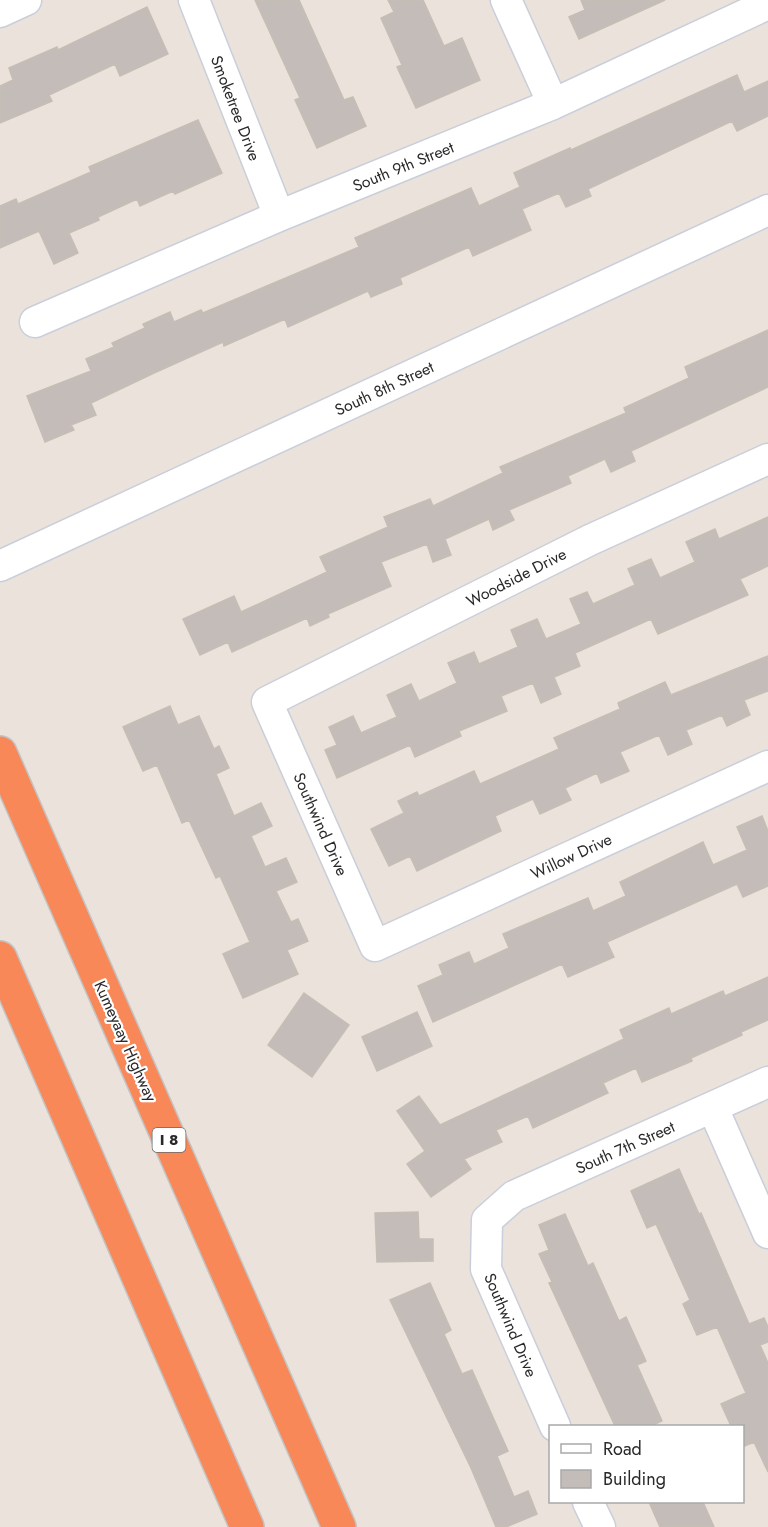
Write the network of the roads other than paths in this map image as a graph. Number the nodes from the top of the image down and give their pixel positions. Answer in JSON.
{"nodes":[{"id":1,"x":26,"y":0,"type":"edge"},
{"id":2,"x":194,"y":0,"type":"edge"},
{"id":3,"x":506,"y":0,"type":"edge"},
{"id":4,"x":768,"y":4,"type":"edge"},
{"id":5,"x":0,"y":12,"type":"edge"},
{"id":6,"x":553,"y":104,"type":"junction"},
{"id":7,"x":768,"y":210,"type":"edge"},
{"id":8,"x":279,"y":216,"type":"junction"},
{"id":9,"x":35,"y":321,"type":"dead end"},
{"id":10,"x":768,"y":459,"type":"edge"},
{"id":11,"x":0,"y":566,"type":"edge"},
{"id":12,"x":267,"y":702,"type":"joint"},
{"id":13,"x":0,"y":753,"type":"edge"},
{"id":14,"x":768,"y":766,"type":"edge"},
{"id":15,"x":375,"y":946,"type":"joint"},
{"id":16,"x":0,"y":958,"type":"edge"},
{"id":17,"x":768,"y":1082,"type":"edge"},
{"id":18,"x":713,"y":1108,"type":"junction"},
{"id":19,"x":487,"y":1220,"type":"joint"},
{"id":20,"x":768,"y":1233,"type":"edge"},
{"id":21,"x":555,"y":1425,"type":"edge"},
{"id":22,"x":588,"y":1503,"type":"edge"},
{"id":23,"x":247,"y":1527,"type":"edge"},
{"id":24,"x":339,"y":1527,"type":"edge"},
{"id":25,"x":600,"y":1527,"type":"edge"}],
"edges":[{"from":1,"to":5,"type":"street"},
{"from":2,"to":8,"type":"street","name":"Smoketree Drive"},
{"from":3,"to":6,"type":"street"},
{"from":4,"to":6,"type":"street","name":"South 9th Street"},
{"from":6,"to":8,"type":"street","name":"South 9th Street"},
{"from":7,"to":11,"type":"street","name":"South 8th Street"},
{"from":8,"to":9,"type":"street","name":"South 9th Street"},
{"from":10,"to":12,"type":"street","name":"Woodside Drive"},
{"from":12,"to":15,"type":"street","name":"Southwind Drive"},
{"from":13,"to":24,"type":"highway","name":"Kumeyaay Highway","number":"I 8"},
{"from":14,"to":15,"type":"street","name":"Willow Drive"},
{"from":16,"to":23,"type":"highway"},
{"from":17,"to":18,"type":"street","name":"South 7th Street"},
{"from":18,"to":19,"type":"street","name":"South 7th Street"},
{"from":18,"to":20,"type":"street"},
{"from":19,"to":21,"type":"street","name":"Southwind Drive"},
{"from":22,"to":25,"type":"street"}]}
